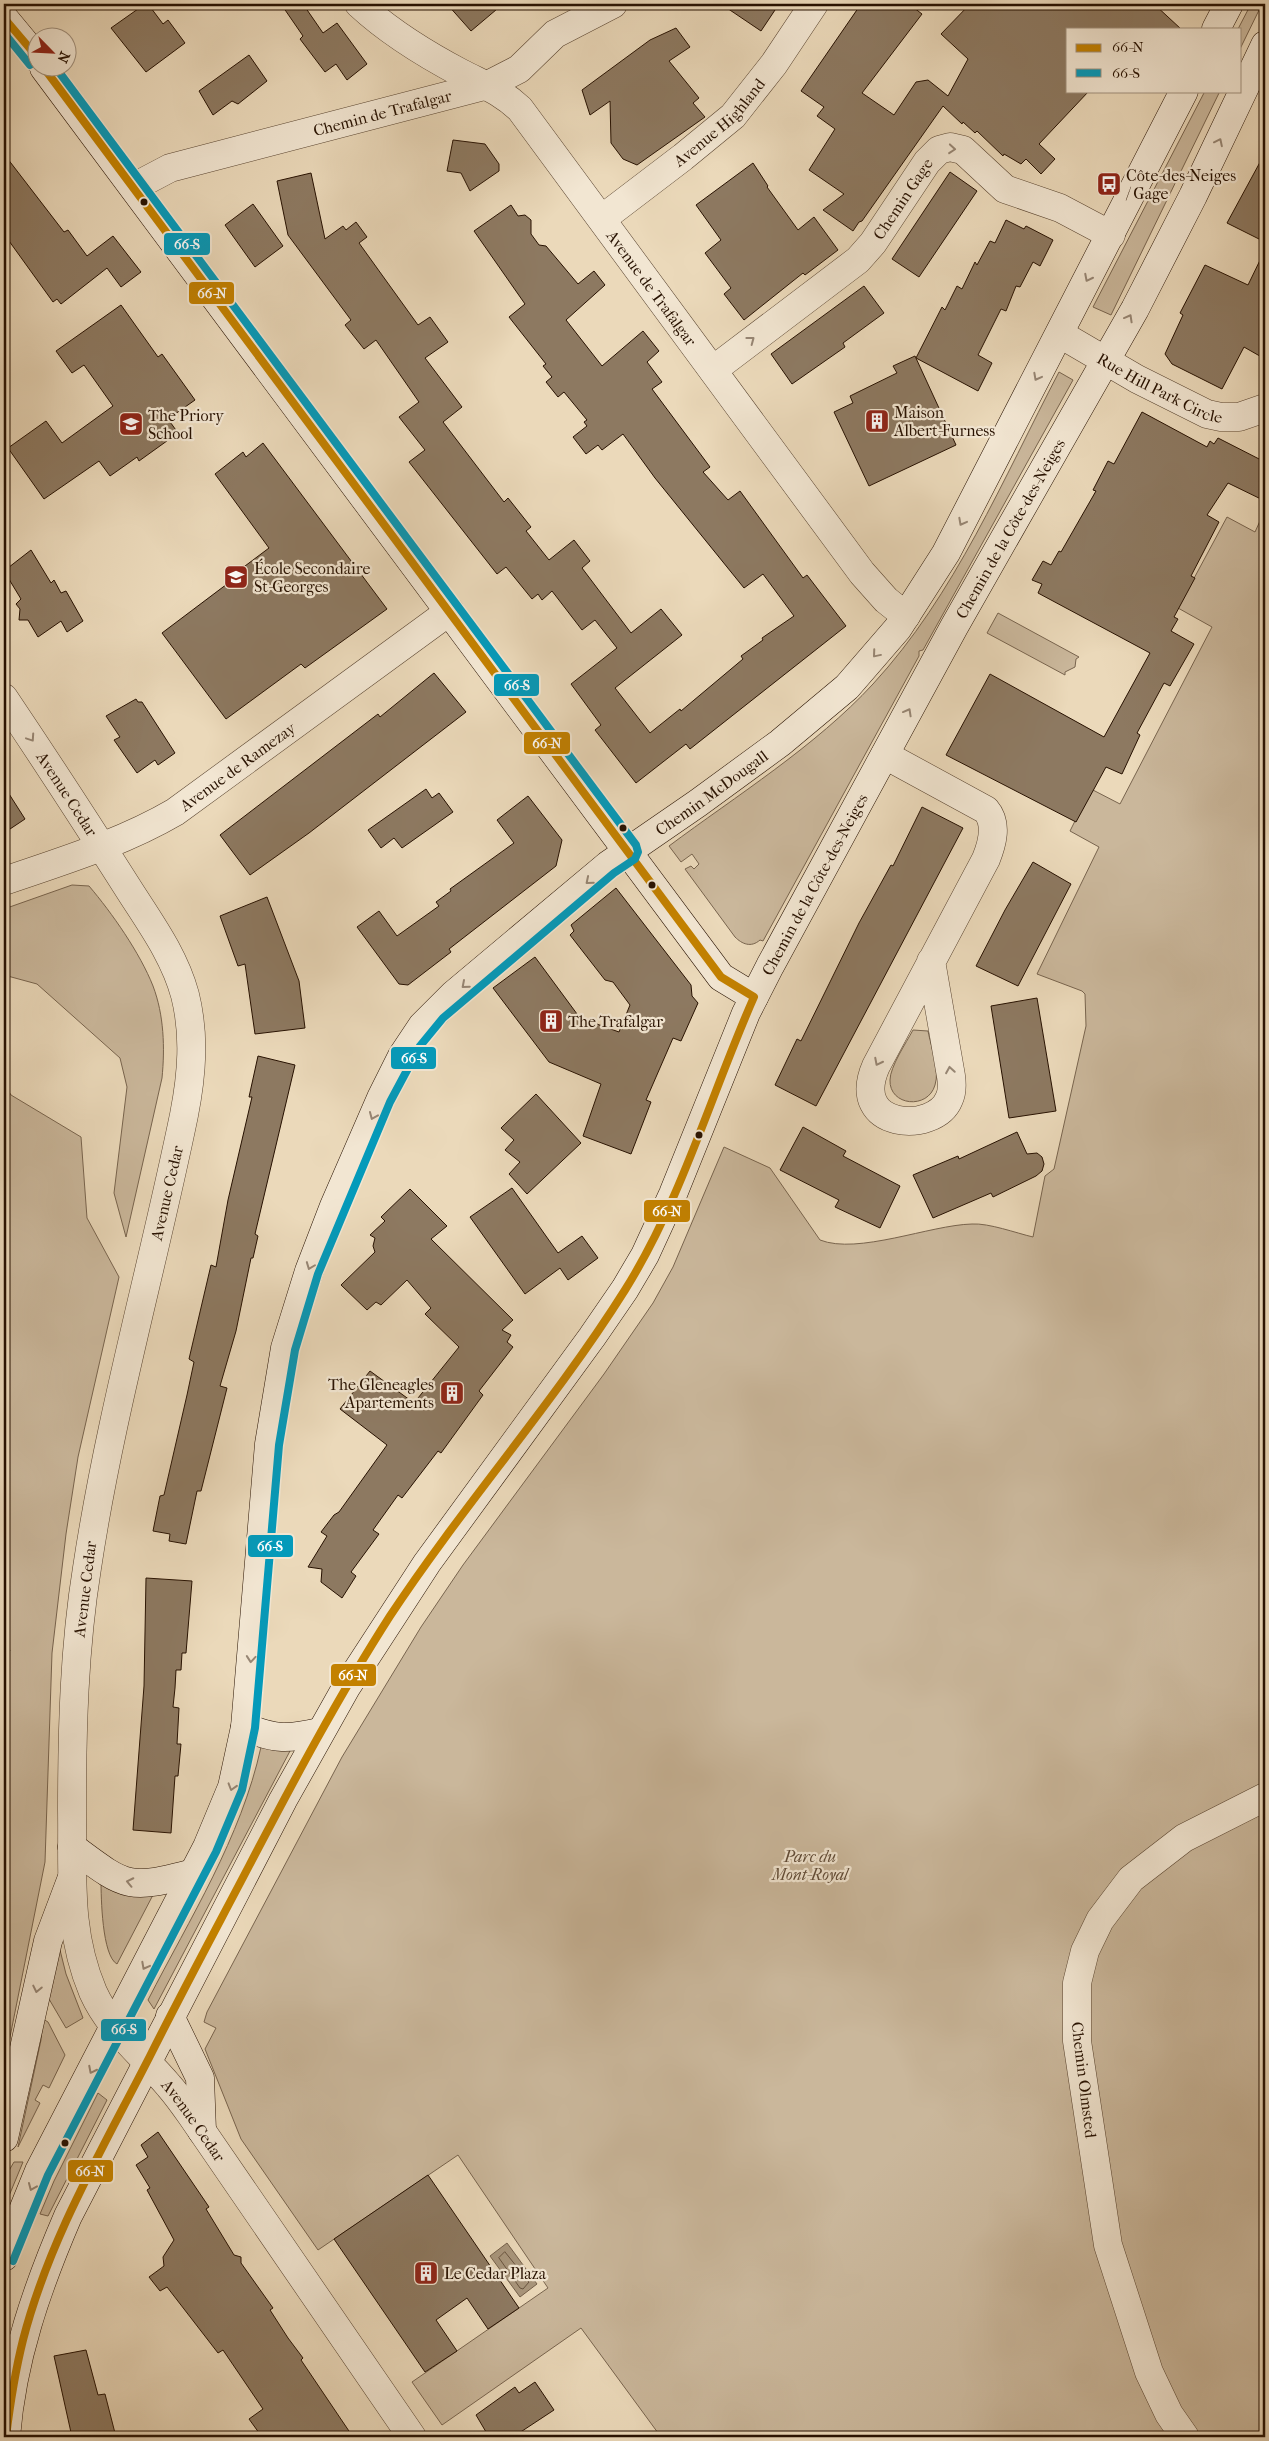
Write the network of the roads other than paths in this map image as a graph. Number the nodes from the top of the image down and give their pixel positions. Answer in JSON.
{"nodes":[{"id":1,"x":359,"y":4,"type":"edge"},
{"id":2,"x":612,"y":4,"type":"edge"},
{"id":3,"x":814,"y":4,"type":"edge"},
{"id":4,"x":1229,"y":4,"type":"edge"},
{"id":5,"x":4,"y":18,"type":"edge"},
{"id":6,"x":1217,"y":28,"type":"edge"},
{"id":7,"x":1265,"y":45,"type":"edge"},
{"id":8,"x":28,"y":47,"type":"edge"},
{"id":9,"x":52,"y":78,"type":"edge"},
{"id":10,"x":488,"y":85,"type":"junction"},
{"id":11,"x":1183,"y":92,"type":"edge"},
{"id":12,"x":134,"y":187,"type":"junction"},
{"id":13,"x":602,"y":218,"type":"junction"},
{"id":14,"x":1110,"y":234,"type":"junction"},
{"id":15,"x":1060,"y":334,"type":"junction"},
{"id":16,"x":1106,"y":360,"type":"junction"},
{"id":17,"x":712,"y":370,"type":"junction"},
{"id":18,"x":1265,"y":408,"type":"edge"},
{"id":19,"x":450,"y":611,"type":"junction"},
{"id":20,"x":906,"y":616,"type":"junction"},
{"id":21,"x":4,"y":698,"type":"edge"},
{"id":22,"x":885,"y":755,"type":"junction"},
{"id":23,"x":102,"y":847,"type":"junction"},
{"id":24,"x":628,"y":851,"type":"junction"},
{"id":25,"x":4,"y":881,"type":"edge"},
{"id":26,"x":931,"y":961,"type":"junction"},
{"id":27,"x":754,"y":997,"type":"junction"},
{"id":28,"x":245,"y":1727,"type":"junction"},
{"id":29,"x":320,"y":1732,"type":"junction"},
{"id":30,"x":1265,"y":1797,"type":"edge"},
{"id":31,"x":72,"y":1847,"type":"junction"},
{"id":32,"x":194,"y":1873,"type":"junction"},
{"id":33,"x":71,"y":1880,"type":"junction"},
{"id":34,"x":170,"y":2016,"type":"junction"},
{"id":35,"x":114,"y":2027,"type":"junction"},
{"id":36,"x":147,"y":2061,"type":"junction"},
{"id":37,"x":202,"y":2131,"type":"junction"},
{"id":38,"x":4,"y":2138,"type":"edge"},
{"id":39,"x":4,"y":2257,"type":"edge"},
{"id":40,"x":6,"y":2437,"type":"edge"},
{"id":41,"x":412,"y":2437,"type":"edge"},
{"id":42,"x":1185,"y":2437,"type":"edge"}],
"edges":[{"from":1,"to":10,"type":"main road","name":"Avenue de Trafalgar"},
{"from":2,"to":10,"type":"main road","name":"Chemin de Trafalgar"},
{"from":3,"to":13,"type":"main road","name":"Avenue Highland"},
{"from":4,"to":6,"type":"main road"},
{"from":5,"to":8,"type":"main road"},
{"from":16,"to":7,"type":"main road","name":"Chemin de la Côte-des-Neiges","one_way":true},
{"from":9,"to":12,"type":"main road"},
{"from":10,"to":12,"type":"main road","name":"Chemin de Trafalgar"},
{"from":10,"to":13,"type":"main road","name":"Avenue de Trafalgar"},
{"from":11,"to":14,"type":"main road"},
{"from":12,"to":19,"type":"main road"},
{"from":13,"to":17,"type":"main road","name":"Avenue de Trafalgar"},
{"from":14,"to":15,"type":"main road","one_way":true},
{"from":17,"to":14,"type":"main road","name":"Chemin Gage","one_way":true},
{"from":15,"to":16,"type":"main road","name":"Rue Hill Park Circle"},
{"from":15,"to":20,"type":"main road","one_way":true},
{"from":16,"to":18,"type":"main road","name":"Rue Hill Park Circle"},
{"from":22,"to":16,"type":"main road","name":"Chemin de la Côte-des-Neiges","one_way":true},
{"from":17,"to":20,"type":"main road","name":"Avenue de Trafalgar"},
{"from":19,"to":23,"type":"main road","name":"Avenue de Ramezay"},
{"from":19,"to":24,"type":"main road"},
{"from":20,"to":24,"type":"main road","name":"Chemin McDougall","one_way":true},
{"from":21,"to":23,"type":"main road","name":"Avenue Cedar","one_way":true},
{"from":22,"to":26,"type":"main road"},
{"from":22,"to":27,"type":"main road","name":"Chemin de la Côte-des-Neiges"},
{"from":23,"to":25,"type":"main road","name":"Avenue de Ramezay"},
{"from":23,"to":31,"type":"main road","name":"Avenue Cedar"},
{"from":24,"to":27,"type":"main road"},
{"from":24,"to":28,"type":"main road","name":"Chemin McDougall","one_way":true},
{"from":26,"to":26,"type":"main road","one_way":true},
{"from":27,"to":29,"type":"main road","name":"Chemin de la Côte-des-Neiges"},
{"from":28,"to":29,"type":"main road"},
{"from":28,"to":32,"type":"main road","name":"Chemin McDougall","one_way":true},
{"from":29,"to":34,"type":"main road","name":"Chemin de la Côte-des-Neiges"},
{"from":30,"to":42,"type":"main road","name":"Chemin Olmsted"},
{"from":32,"to":31,"type":"main road","one_way":true},
{"from":31,"to":33,"type":"main road","name":"Avenue Cedar"},
{"from":32,"to":35,"type":"main road","name":"Chemin McDougall","one_way":true},
{"from":33,"to":35,"type":"main road","name":"Avenue Cedar"},
{"from":33,"to":38,"type":"main road","one_way":true},
{"from":34,"to":36,"type":"main road","name":"Chemin de la Côte-des-Neiges"},
{"from":34,"to":37,"type":"main road"},
{"from":35,"to":36,"type":"main road","name":"Avenue Cedar"},
{"from":35,"to":39,"type":"main road","name":"Chemin McDougall","one_way":true},
{"from":36,"to":37,"type":"main road","name":"Avenue Cedar"},
{"from":36,"to":40,"type":"main road","name":"Chemin de la Côte-des-Neiges"},
{"from":37,"to":41,"type":"main road","name":"Avenue Cedar"}]}
